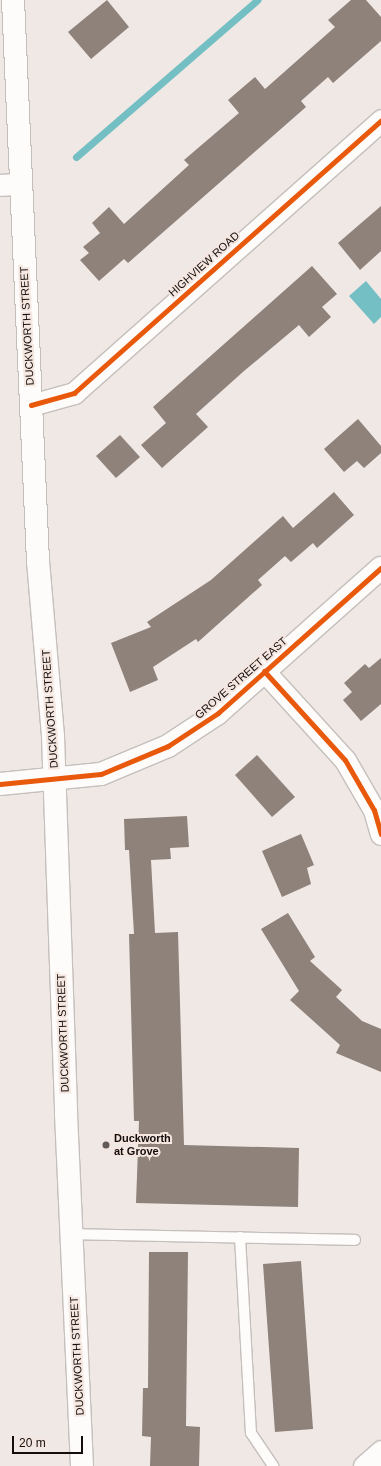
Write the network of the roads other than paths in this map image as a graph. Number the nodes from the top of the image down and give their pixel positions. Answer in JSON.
{"nodes":[{"id":1,"x":13,"y":0,"type":"edge"},
{"id":2,"x":381,"y":120,"type":"edge"},
{"id":3,"x":10,"y":184,"type":"edge"},
{"id":4,"x":31,"y":405,"type":"junction"},
{"id":5,"x":381,"y":568,"type":"edge"},
{"id":6,"x":264,"y":671,"type":"junction"},
{"id":7,"x":54,"y":779,"type":"junction"},
{"id":8,"x":0,"y":784,"type":"edge"},
{"id":9,"x":381,"y":834,"type":"edge"},
{"id":10,"x":71,"y":1234,"type":"junction"},
{"id":11,"x":240,"y":1237,"type":"junction"},
{"id":12,"x":355,"y":1240,"type":"dead end"},
{"id":13,"x":381,"y":1451,"type":"edge"},
{"id":14,"x":82,"y":1466,"type":"edge"},
{"id":15,"x":272,"y":1466,"type":"edge"},
{"id":16,"x":364,"y":1466,"type":"edge"}],
"edges":[{"from":1,"to":3,"type":"main road","name":"DUCKWORTH STREET"},
{"from":2,"to":4,"type":"street","name":"HIGHVIEW ROAD"},
{"from":3,"to":4,"type":"main road","name":"DUCKWORTH STREET"},
{"from":4,"to":7,"type":"main road","name":"DUCKWORTH STREET"},
{"from":5,"to":6,"type":"main road","name":"GROVE STREET EAST"},
{"from":6,"to":7,"type":"main road","name":"GROVE STREET EAST"},
{"from":6,"to":9,"type":"street"},
{"from":7,"to":8,"type":"main road","name":"GROVE STREET EAST"},
{"from":7,"to":10,"type":"main road","name":"DUCKWORTH STREET"},
{"from":10,"to":11,"type":"lane"},
{"from":10,"to":14,"type":"main road","name":"DUCKWORTH STREET"},
{"from":11,"to":12,"type":"lane"},
{"from":11,"to":15,"type":"lane"},
{"from":13,"to":16,"type":"street"}]}
